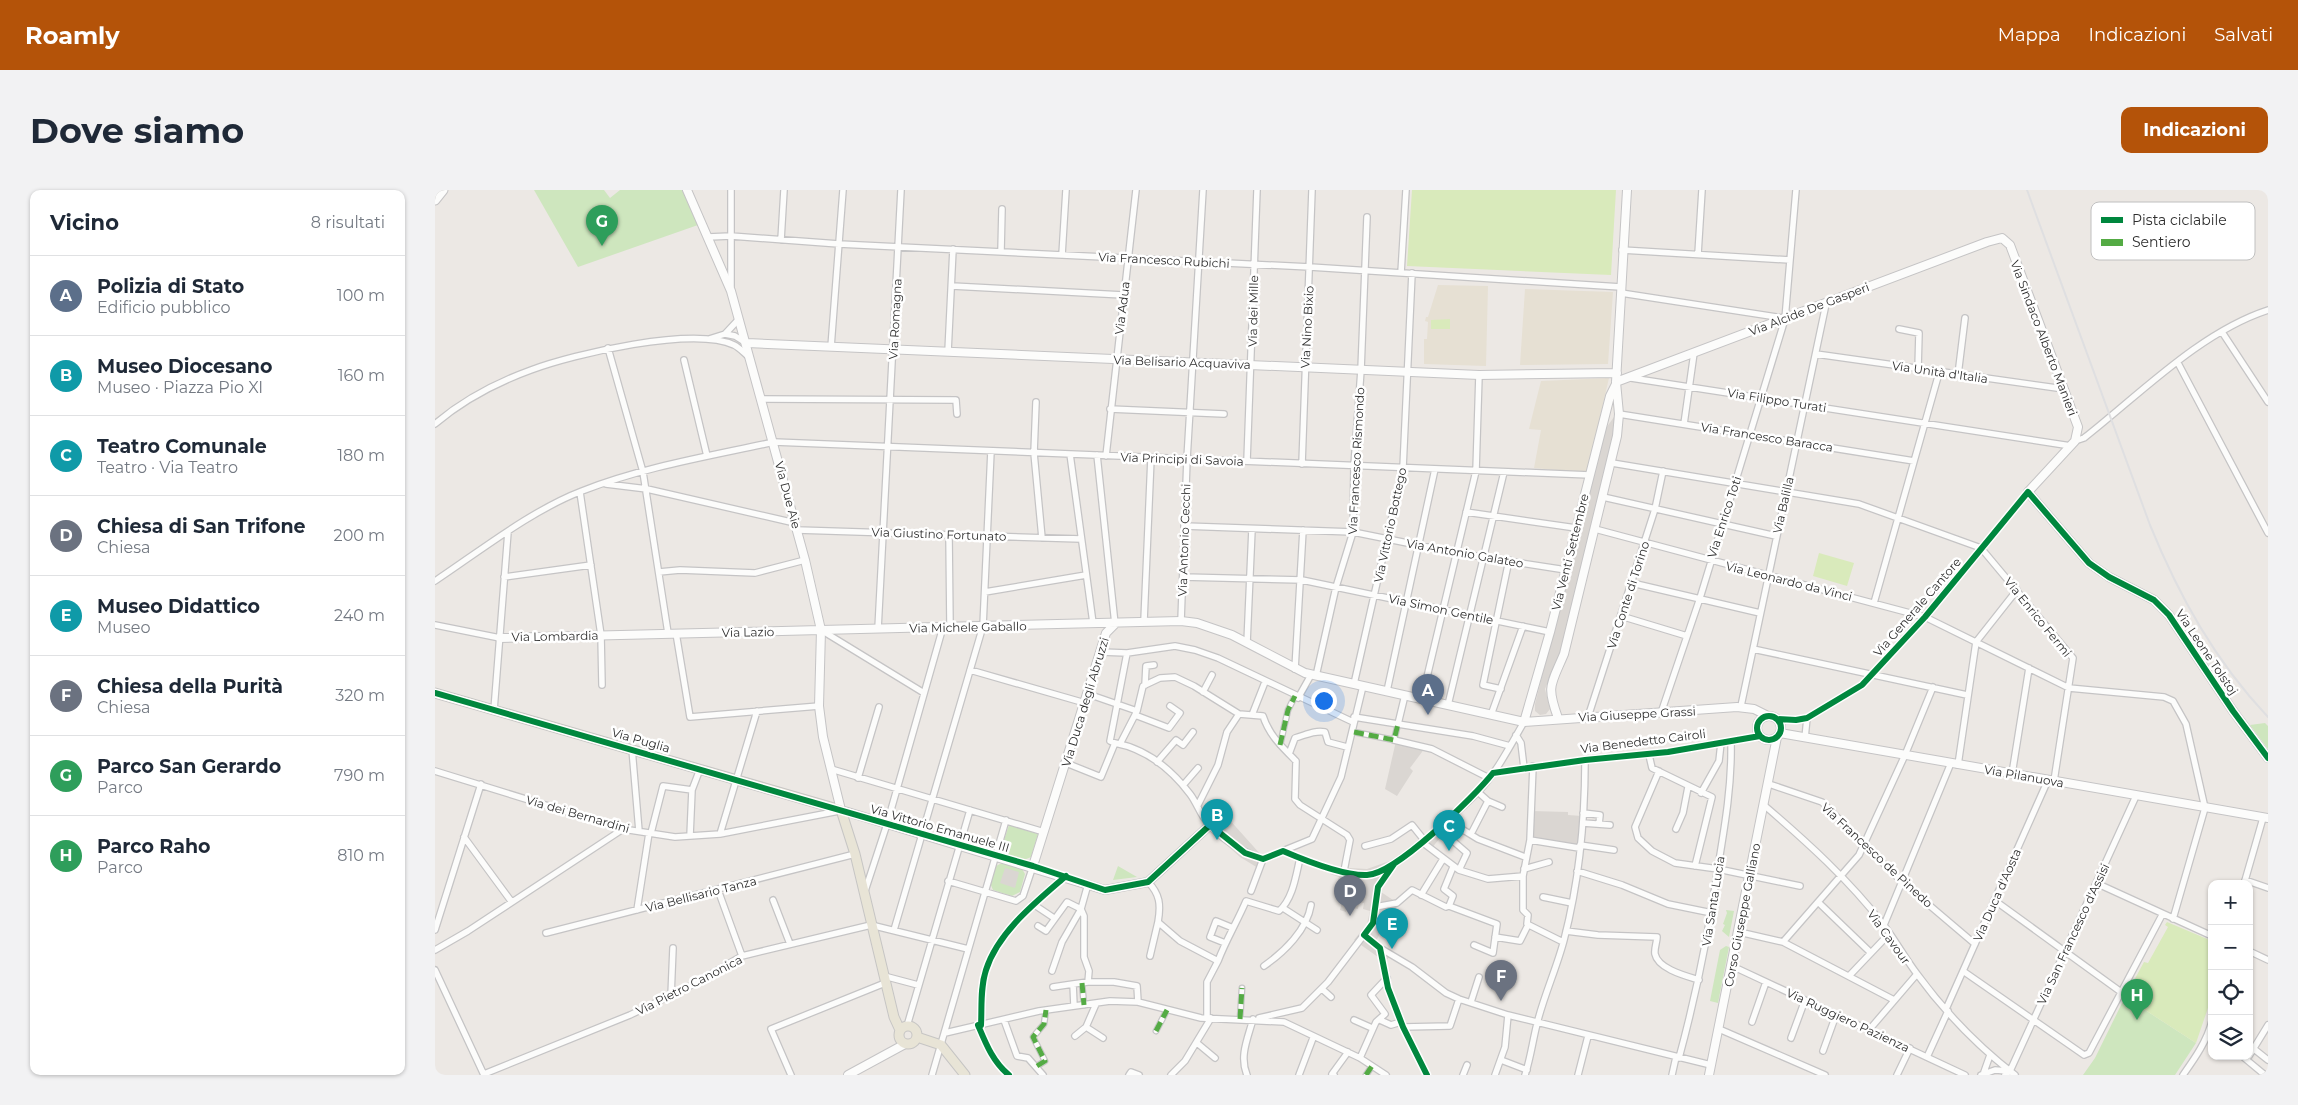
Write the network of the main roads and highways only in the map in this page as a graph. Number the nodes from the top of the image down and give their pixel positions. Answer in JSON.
{"nodes":[{"id":1,"x":443,"y":190,"type":"edge"},
{"id":2,"x":435,"y":200,"type":"edge"},
{"id":3,"x":435,"y":693,"type":"edge"},
{"id":4,"x":903,"y":1028,"type":"junction"},
{"id":5,"x":917,"y":1037,"type":"junction"},
{"id":6,"x":965,"y":1075,"type":"edge"}],
"edges":[{"from":1,"to":2,"type":"main road"},
{"from":3,"to":4,"type":"main road","name":"Via Puglia"},
{"from":4,"to":5,"type":"main road"},
{"from":4,"to":5,"type":"main road"},
{"from":5,"to":6,"type":"main road"}]}
